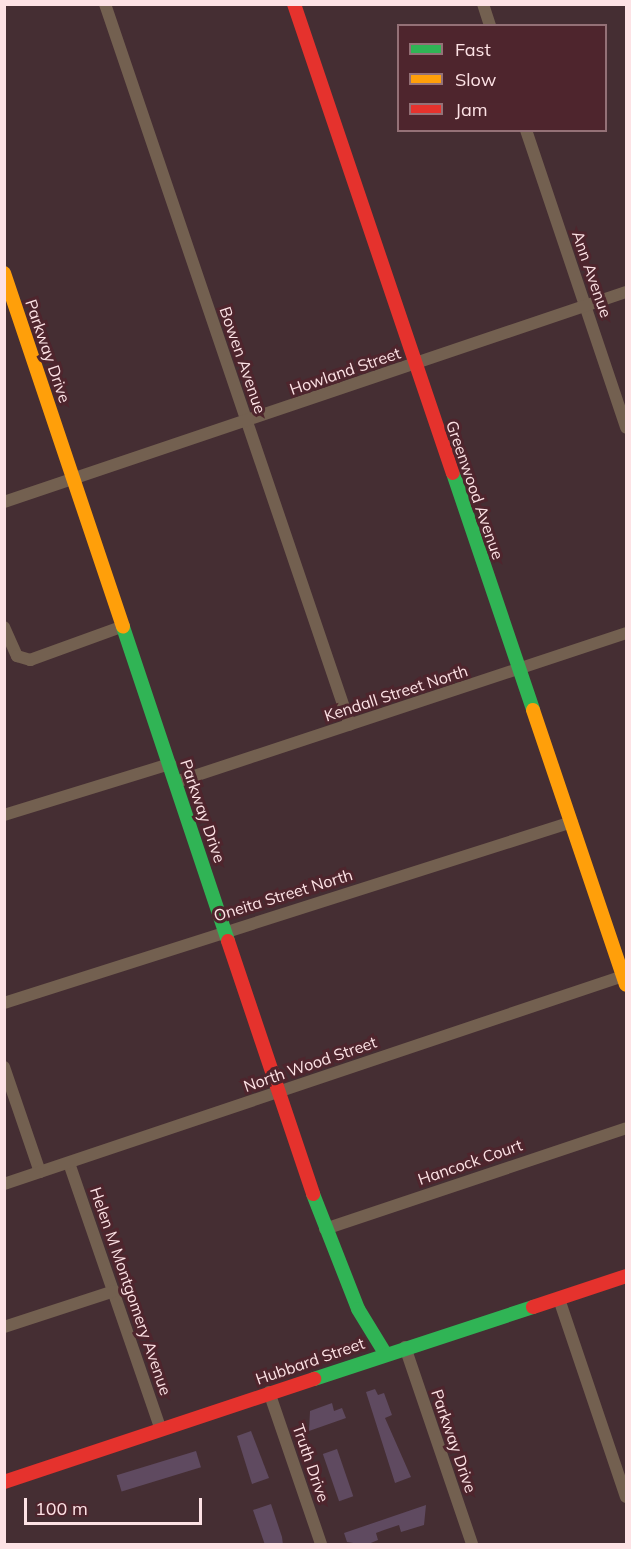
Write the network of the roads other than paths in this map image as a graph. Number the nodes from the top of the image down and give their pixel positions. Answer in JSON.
{"nodes":[{"id":1,"x":105,"y":4,"type":"edge"},
{"id":2,"x":294,"y":4,"type":"edge"},
{"id":3,"x":483,"y":4,"type":"edge"},
{"id":4,"x":489,"y":24,"type":"edge"},
{"id":5,"x":527,"y":132,"type":"edge"},
{"id":6,"x":4,"y":273,"type":"edge"},
{"id":7,"x":627,"y":292,"type":"edge"},
{"id":8,"x":585,"y":306,"type":"junction"},
{"id":9,"x":416,"y":364,"type":"junction"},
{"id":10,"x":246,"y":422,"type":"junction"},
{"id":11,"x":627,"y":428,"type":"edge"},
{"id":12,"x":73,"y":479,"type":"junction"},
{"id":13,"x":4,"y":502,"type":"edge"},
{"id":14,"x":124,"y":626,"type":"junction"},
{"id":15,"x":4,"y":627,"type":"edge"},
{"id":16,"x":627,"y":633,"type":"edge"},
{"id":17,"x":519,"y":670,"type":"junction"},
{"id":18,"x":350,"y":725,"type":"junction"},
{"id":19,"x":170,"y":764,"type":"junction"},
{"id":20,"x":176,"y":782,"type":"junction"},
{"id":21,"x":4,"y":815,"type":"edge"},
{"id":22,"x":572,"y":822,"type":"junction"},
{"id":23,"x":226,"y":929,"type":"junction"},
{"id":24,"x":626,"y":979,"type":"edge"},
{"id":25,"x":4,"y":1004,"type":"edge"},
{"id":26,"x":4,"y":1067,"type":"edge"},
{"id":27,"x":281,"y":1091,"type":"junction"},
{"id":28,"x":627,"y":1128,"type":"edge"},
{"id":29,"x":69,"y":1162,"type":"junction"},
{"id":30,"x":40,"y":1172,"type":"junction"},
{"id":31,"x":4,"y":1184,"type":"edge"},
{"id":32,"x":325,"y":1228,"type":"junction"},
{"id":33,"x":627,"y":1276,"type":"edge"},
{"id":34,"x":114,"y":1291,"type":"junction"},
{"id":35,"x":559,"y":1299,"type":"junction"},
{"id":36,"x":4,"y":1327,"type":"edge"},
{"id":37,"x":405,"y":1347,"type":"junction"},
{"id":38,"x":385,"y":1353,"type":"junction"},
{"id":39,"x":269,"y":1392,"type":"junction"},
{"id":40,"x":161,"y":1430,"type":"junction"},
{"id":41,"x":4,"y":1482,"type":"edge"},
{"id":42,"x":627,"y":1497,"type":"edge"},
{"id":43,"x":321,"y":1545,"type":"edge"},
{"id":44,"x":472,"y":1545,"type":"edge"}],
"edges":[{"from":1,"to":10,"type":"street","name":"Bowen Avenue"},
{"from":2,"to":9,"type":"street","name":"Greenwood Avenue"},
{"from":3,"to":4,"type":"street"},
{"from":5,"to":8,"type":"street","name":"Ann Avenue"},
{"from":6,"to":12,"type":"street","name":"Parkway Drive"},
{"from":7,"to":8,"type":"street","name":"Howland Street"},
{"from":8,"to":9,"type":"street","name":"Howland Street"},
{"from":8,"to":11,"type":"street","name":"Ann Avenue"},
{"from":9,"to":10,"type":"street","name":"Howland Street"},
{"from":9,"to":17,"type":"street","name":"Greenwood Avenue"},
{"from":10,"to":12,"type":"street","name":"Howland Street"},
{"from":10,"to":18,"type":"street","name":"Bowen Avenue"},
{"from":12,"to":13,"type":"street","name":"Howland Street"},
{"from":12,"to":14,"type":"street","name":"Parkway Drive"},
{"from":14,"to":15,"type":"street"},
{"from":14,"to":19,"type":"street","name":"Parkway Drive"},
{"from":16,"to":17,"type":"street","name":"Kendall Street North"},
{"from":17,"to":18,"type":"street","name":"Kendall Street North"},
{"from":17,"to":22,"type":"street","name":"Greenwood Avenue"},
{"from":18,"to":20,"type":"street","name":"Kendall Street North"},
{"from":19,"to":20,"type":"street","name":"Parkway Drive"},
{"from":19,"to":21,"type":"street"},
{"from":20,"to":23,"type":"street","name":"Parkway Drive"},
{"from":22,"to":23,"type":"street","name":"Oneita Street North"},
{"from":22,"to":24,"type":"street","name":"Greenwood Avenue"},
{"from":23,"to":25,"type":"street","name":"Oneita Street North"},
{"from":23,"to":27,"type":"street","name":"Parkway Drive"},
{"from":24,"to":27,"type":"street","name":"North Wood Street"},
{"from":26,"to":30,"type":"street"},
{"from":27,"to":29,"type":"street","name":"North Wood Street"},
{"from":27,"to":32,"type":"street","name":"Parkway Drive"},
{"from":28,"to":32,"type":"street","name":"Hancock Court"},
{"from":29,"to":30,"type":"street","name":"North Wood Street"},
{"from":29,"to":34,"type":"street","name":"Helen M Montgomery Avenue"},
{"from":30,"to":31,"type":"street","name":"North Wood Street"},
{"from":32,"to":38,"type":"street","name":"Parkway Drive"},
{"from":33,"to":35,"type":"street","name":"Hubbard Street"},
{"from":34,"to":36,"type":"street"},
{"from":34,"to":40,"type":"street","name":"Helen M Montgomery Avenue"},
{"from":35,"to":37,"type":"street","name":"Hubbard Street"},
{"from":35,"to":42,"type":"street"},
{"from":37,"to":38,"type":"street","name":"Hubbard Street"},
{"from":37,"to":44,"type":"street","name":"Parkway Drive"},
{"from":38,"to":39,"type":"street","name":"Hubbard Street"},
{"from":39,"to":40,"type":"street","name":"Hubbard Street"},
{"from":39,"to":43,"type":"street","name":"Truth Drive"},
{"from":40,"to":41,"type":"street","name":"Hubbard Street"}]}
